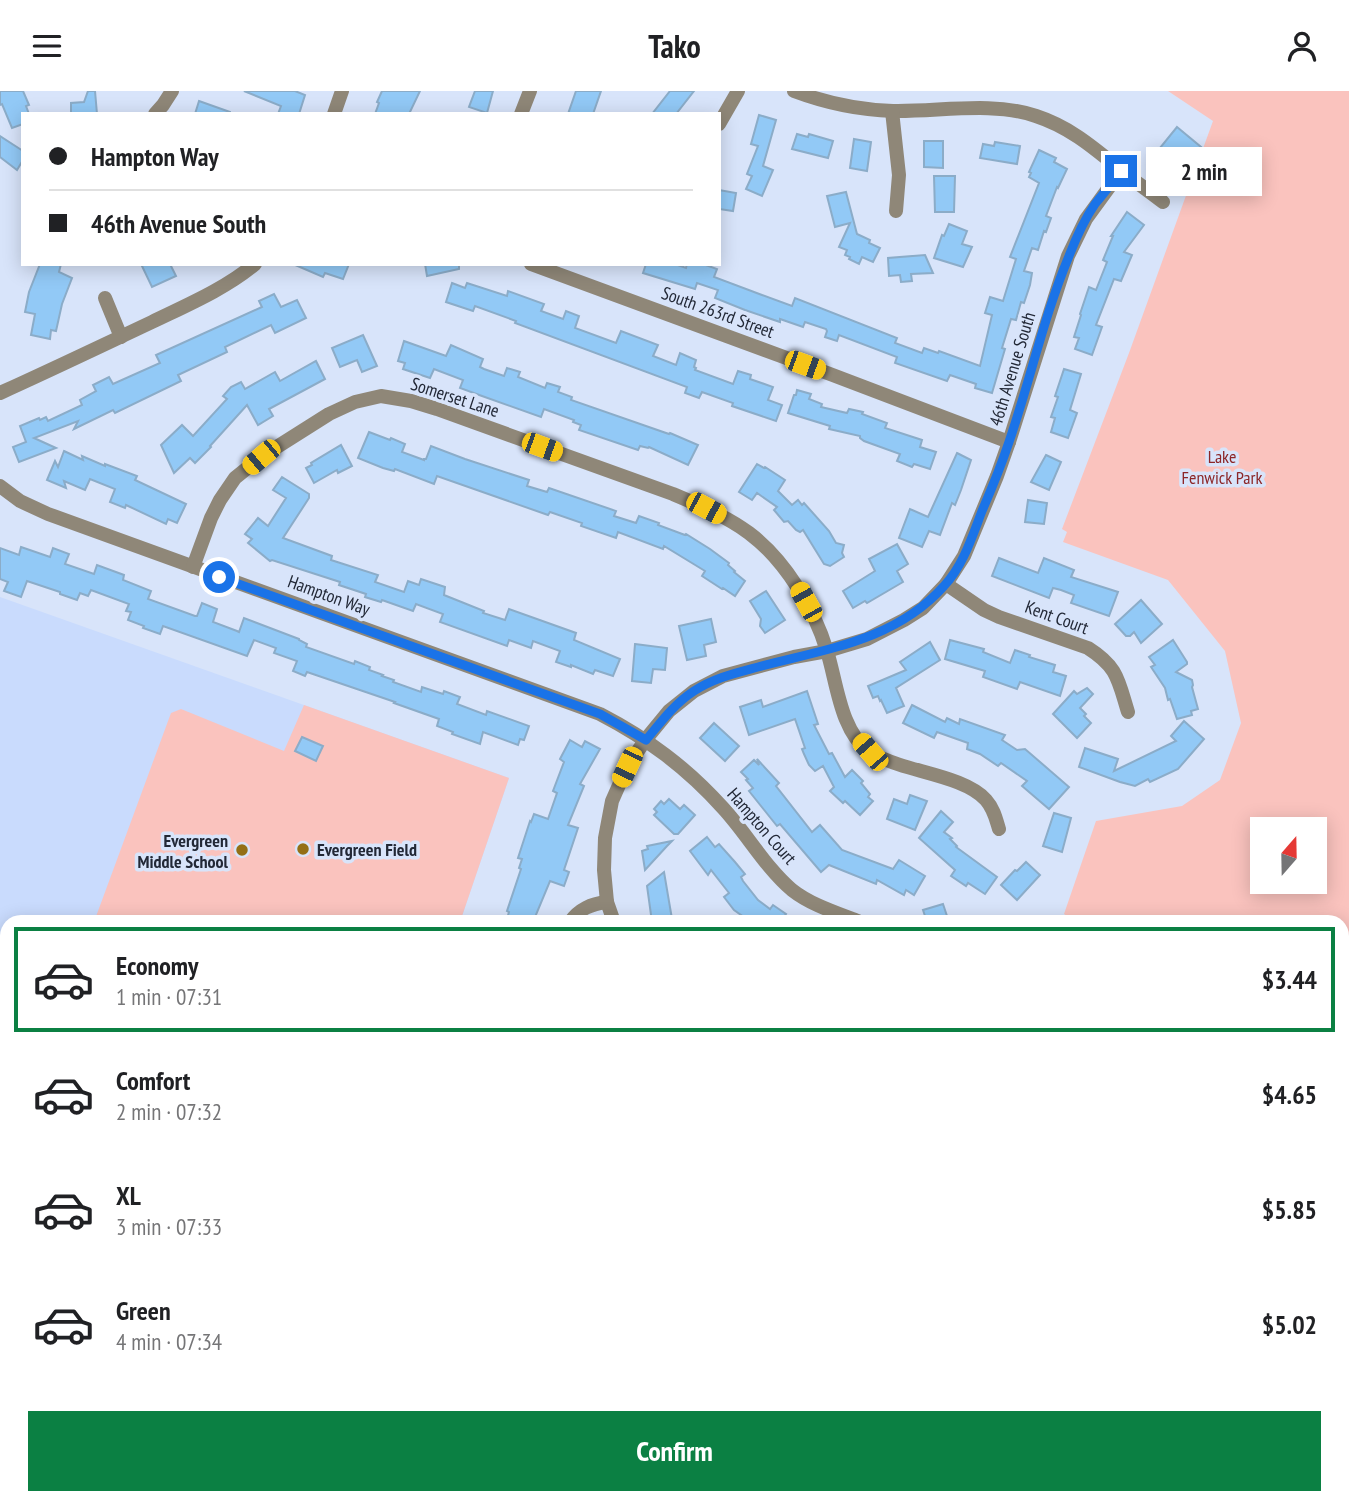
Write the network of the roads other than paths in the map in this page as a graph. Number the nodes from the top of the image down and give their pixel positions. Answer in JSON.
{"nodes":[{"id":1,"x":172,"y":91,"type":"edge"},
{"id":2,"x":342,"y":91,"type":"edge"},
{"id":3,"x":530,"y":91,"type":"edge"},
{"id":4,"x":738,"y":91,"type":"edge"},
{"id":5,"x":794,"y":91,"type":"edge"},
{"id":6,"x":892,"y":111,"type":"junction"},
{"id":7,"x":157,"y":112,"type":"edge"},
{"id":8,"x":335,"y":112,"type":"edge"},
{"id":9,"x":522,"y":112,"type":"edge"},
{"id":10,"x":721,"y":121,"type":"edge"},
{"id":11,"x":1121,"y":171,"type":"junction"},
{"id":12,"x":1163,"y":202,"type":"dead end"},
{"id":13,"x":896,"y":211,"type":"dead end"},
{"id":14,"x":253,"y":266,"type":"edge"},
{"id":15,"x":536,"y":266,"type":"edge"},
{"id":16,"x":105,"y":298,"type":"dead end"},
{"id":17,"x":121,"y":337,"type":"junction"},
{"id":18,"x":0,"y":393,"type":"edge"},
{"id":19,"x":1009,"y":442,"type":"junction"},
{"id":20,"x":0,"y":486,"type":"edge"},
{"id":21,"x":193,"y":567,"type":"junction"},
{"id":22,"x":946,"y":584,"type":"junction"},
{"id":23,"x":827,"y":651,"type":"junction"},
{"id":24,"x":1128,"y":712,"type":"dead end"},
{"id":25,"x":646,"y":740,"type":"junction"},
{"id":26,"x":999,"y":829,"type":"dead end"},
{"id":27,"x":607,"y":902,"type":"junction"},
{"id":28,"x":574,"y":915,"type":"edge"},
{"id":29,"x":612,"y":915,"type":"edge"},
{"id":30,"x":843,"y":915,"type":"edge"}],
"edges":[{"from":1,"to":7,"type":"street"},
{"from":2,"to":8,"type":"street"},
{"from":3,"to":9,"type":"street"},
{"from":4,"to":10,"type":"street"},
{"from":5,"to":6,"type":"street"},
{"from":6,"to":11,"type":"street"},
{"from":6,"to":13,"type":"street"},
{"from":11,"to":12,"type":"street"},
{"from":11,"to":19,"type":"street","name":"46th Avenue South"},
{"from":14,"to":17,"type":"street"},
{"from":15,"to":19,"type":"street","name":"South 263rd Street"},
{"from":16,"to":17,"type":"street"},
{"from":17,"to":18,"type":"street"},
{"from":19,"to":22,"type":"street","name":"46th Avenue South"},
{"from":20,"to":21,"type":"street","name":"Hampton Way"},
{"from":21,"to":23,"type":"street","name":"Somerset Lane"},
{"from":21,"to":25,"type":"street","name":"Hampton Way"},
{"from":22,"to":23,"type":"street","name":"46th Avenue South"},
{"from":22,"to":24,"type":"street","name":"Kent Court"},
{"from":23,"to":25,"type":"street","name":"46th Avenue South"},
{"from":23,"to":26,"type":"street","name":"Somerset Lane"},
{"from":25,"to":27,"type":"street","name":"46th Avenue South"},
{"from":25,"to":30,"type":"street","name":"Hampton Court"},
{"from":27,"to":28,"type":"street"},
{"from":27,"to":29,"type":"street","name":"46th Avenue South"}]}
